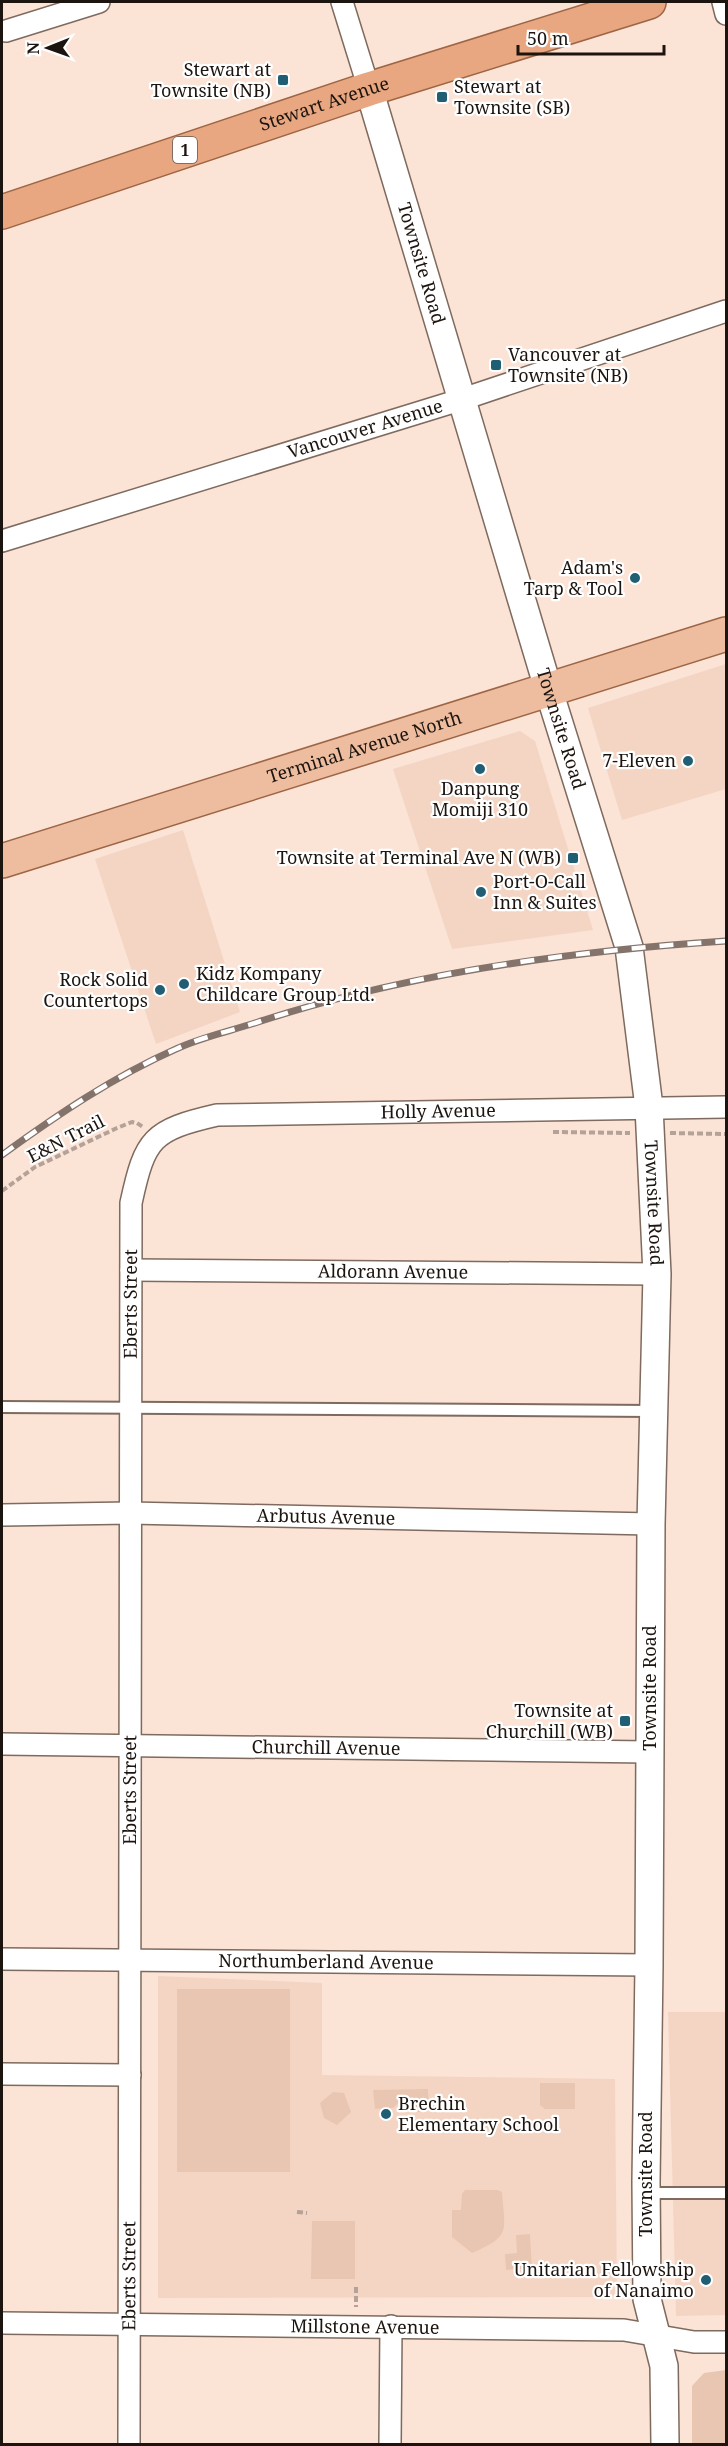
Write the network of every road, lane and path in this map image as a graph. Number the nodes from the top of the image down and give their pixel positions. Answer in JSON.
{"nodes":[{"id":1,"x":99,"y":2,"type":"edge"},
{"id":2,"x":342,"y":2,"type":"edge"},
{"id":3,"x":650,"y":2,"type":"edge"},
{"id":4,"x":723,"y":2,"type":"edge"},
{"id":5,"x":726,"y":14,"type":"edge"},
{"id":6,"x":6,"y":31,"type":"dead end"},
{"id":7,"x":369,"y":89,"type":"junction"},
{"id":8,"x":2,"y":212,"type":"edge"},
{"id":9,"x":726,"y":311,"type":"edge"},
{"id":10,"x":463,"y":399,"type":"junction"},
{"id":11,"x":2,"y":541,"type":"edge"},
{"id":12,"x":726,"y":634,"type":"edge"},
{"id":13,"x":548,"y":688,"type":"junction"},
{"id":14,"x":2,"y":861,"type":"edge"},
{"id":15,"x":649,"y":1107,"type":"junction"},
{"id":16,"x":726,"y":1107,"type":"edge"},
{"id":17,"x":149,"y":1133,"type":"junction"},
{"id":18,"x":2,"y":1191,"type":"edge"},
{"id":19,"x":131,"y":1270,"type":"junction"},
{"id":20,"x":657,"y":1274,"type":"junction"},
{"id":21,"x":2,"y":1407,"type":"edge"},
{"id":22,"x":131,"y":1408,"type":"junction"},
{"id":23,"x":654,"y":1411,"type":"junction"},
{"id":24,"x":130,"y":1513,"type":"junction"},
{"id":25,"x":2,"y":1515,"type":"edge"},
{"id":26,"x":651,"y":1524,"type":"junction"},
{"id":27,"x":2,"y":1744,"type":"edge"},
{"id":28,"x":130,"y":1745,"type":"junction"},
{"id":29,"x":650,"y":1752,"type":"junction"},
{"id":30,"x":2,"y":1959,"type":"edge"},
{"id":31,"x":131,"y":1961,"type":"junction"},
{"id":32,"x":649,"y":1965,"type":"junction"},
{"id":33,"x":2,"y":2074,"type":"edge"},
{"id":34,"x":130,"y":2075,"type":"junction"},
{"id":35,"x":646,"y":2193,"type":"junction"},
{"id":36,"x":726,"y":2193,"type":"edge"},
{"id":37,"x":297,"y":2212,"type":"dead end"},
{"id":38,"x":307,"y":2212,"type":"dead end"},
{"id":39,"x":2,"y":2323,"type":"edge"},
{"id":40,"x":129,"y":2324,"type":"junction"},
{"id":41,"x":391,"y":2326,"type":"junction"},
{"id":42,"x":657,"y":2335,"type":"junction"},
{"id":43,"x":726,"y":2342,"type":"edge"},
{"id":44,"x":129,"y":2445,"type":"edge"},
{"id":45,"x":390,"y":2445,"type":"edge"},
{"id":46,"x":665,"y":2445,"type":"edge"}],
"edges":[{"from":1,"to":6,"type":"street"},
{"from":2,"to":7,"type":"street","name":"Townsite Road"},
{"from":3,"to":7,"type":"highway","name":"Stewart Avenue","number":"1"},
{"from":4,"to":5,"type":"street"},
{"from":7,"to":8,"type":"highway","name":"Stewart Avenue","number":"1"},
{"from":7,"to":10,"type":"street","name":"Townsite Road"},
{"from":9,"to":10,"type":"street","name":"Vancouver Avenue"},
{"from":10,"to":11,"type":"street","name":"Vancouver Avenue"},
{"from":10,"to":13,"type":"street","name":"Townsite Road"},
{"from":12,"to":13,"type":"main road","name":"Terminal Avenue North"},
{"from":13,"to":14,"type":"main road","name":"Terminal Avenue North"},
{"from":13,"to":15,"type":"street","name":"Townsite Road"},
{"from":15,"to":16,"type":"street","name":"Holly Avenue"},
{"from":15,"to":17,"type":"street","name":"Holly Avenue"},
{"from":15,"to":20,"type":"street","name":"Townsite Road"},
{"from":17,"to":18,"type":"path","name":"E&N Trail"},
{"from":17,"to":19,"type":"street","name":"Eberts Street"},
{"from":19,"to":20,"type":"street","name":"Aldorann Avenue"},
{"from":19,"to":22,"type":"street","name":"Eberts Street"},
{"from":20,"to":23,"type":"street","name":"Townsite Road"},
{"from":21,"to":22,"type":"lane"},
{"from":22,"to":23,"type":"lane"},
{"from":22,"to":24,"type":"street","name":"Eberts Street"},
{"from":23,"to":26,"type":"street","name":"Townsite Road"},
{"from":24,"to":25,"type":"street","name":"Arbutus Avenue"},
{"from":24,"to":26,"type":"street","name":"Arbutus Avenue"},
{"from":24,"to":28,"type":"street","name":"Eberts Street"},
{"from":26,"to":29,"type":"street","name":"Townsite Road"},
{"from":27,"to":28,"type":"street","name":"Churchill Avenue"},
{"from":28,"to":29,"type":"street","name":"Churchill Avenue"},
{"from":28,"to":31,"type":"street","name":"Eberts Street"},
{"from":29,"to":32,"type":"street","name":"Townsite Road"},
{"from":30,"to":31,"type":"street","name":"Northumberland Avenue"},
{"from":31,"to":32,"type":"street","name":"Northumberland Avenue"},
{"from":31,"to":34,"type":"street","name":"Eberts Street"},
{"from":32,"to":35,"type":"street","name":"Townsite Road"},
{"from":33,"to":34,"type":"street"},
{"from":34,"to":40,"type":"street","name":"Eberts Street"},
{"from":35,"to":36,"type":"lane"},
{"from":35,"to":42,"type":"street","name":"Townsite Road"},
{"from":37,"to":38,"type":"path"},
{"from":39,"to":40,"type":"street","name":"Millstone Avenue"},
{"from":40,"to":41,"type":"street","name":"Millstone Avenue"},
{"from":40,"to":44,"type":"street","name":"Eberts Street"},
{"from":41,"to":42,"type":"street","name":"Millstone Avenue"},
{"from":41,"to":45,"type":"street"},
{"from":42,"to":43,"type":"street","name":"Millstone Avenue"},
{"from":42,"to":46,"type":"street","name":"Townsite Road"}]}
